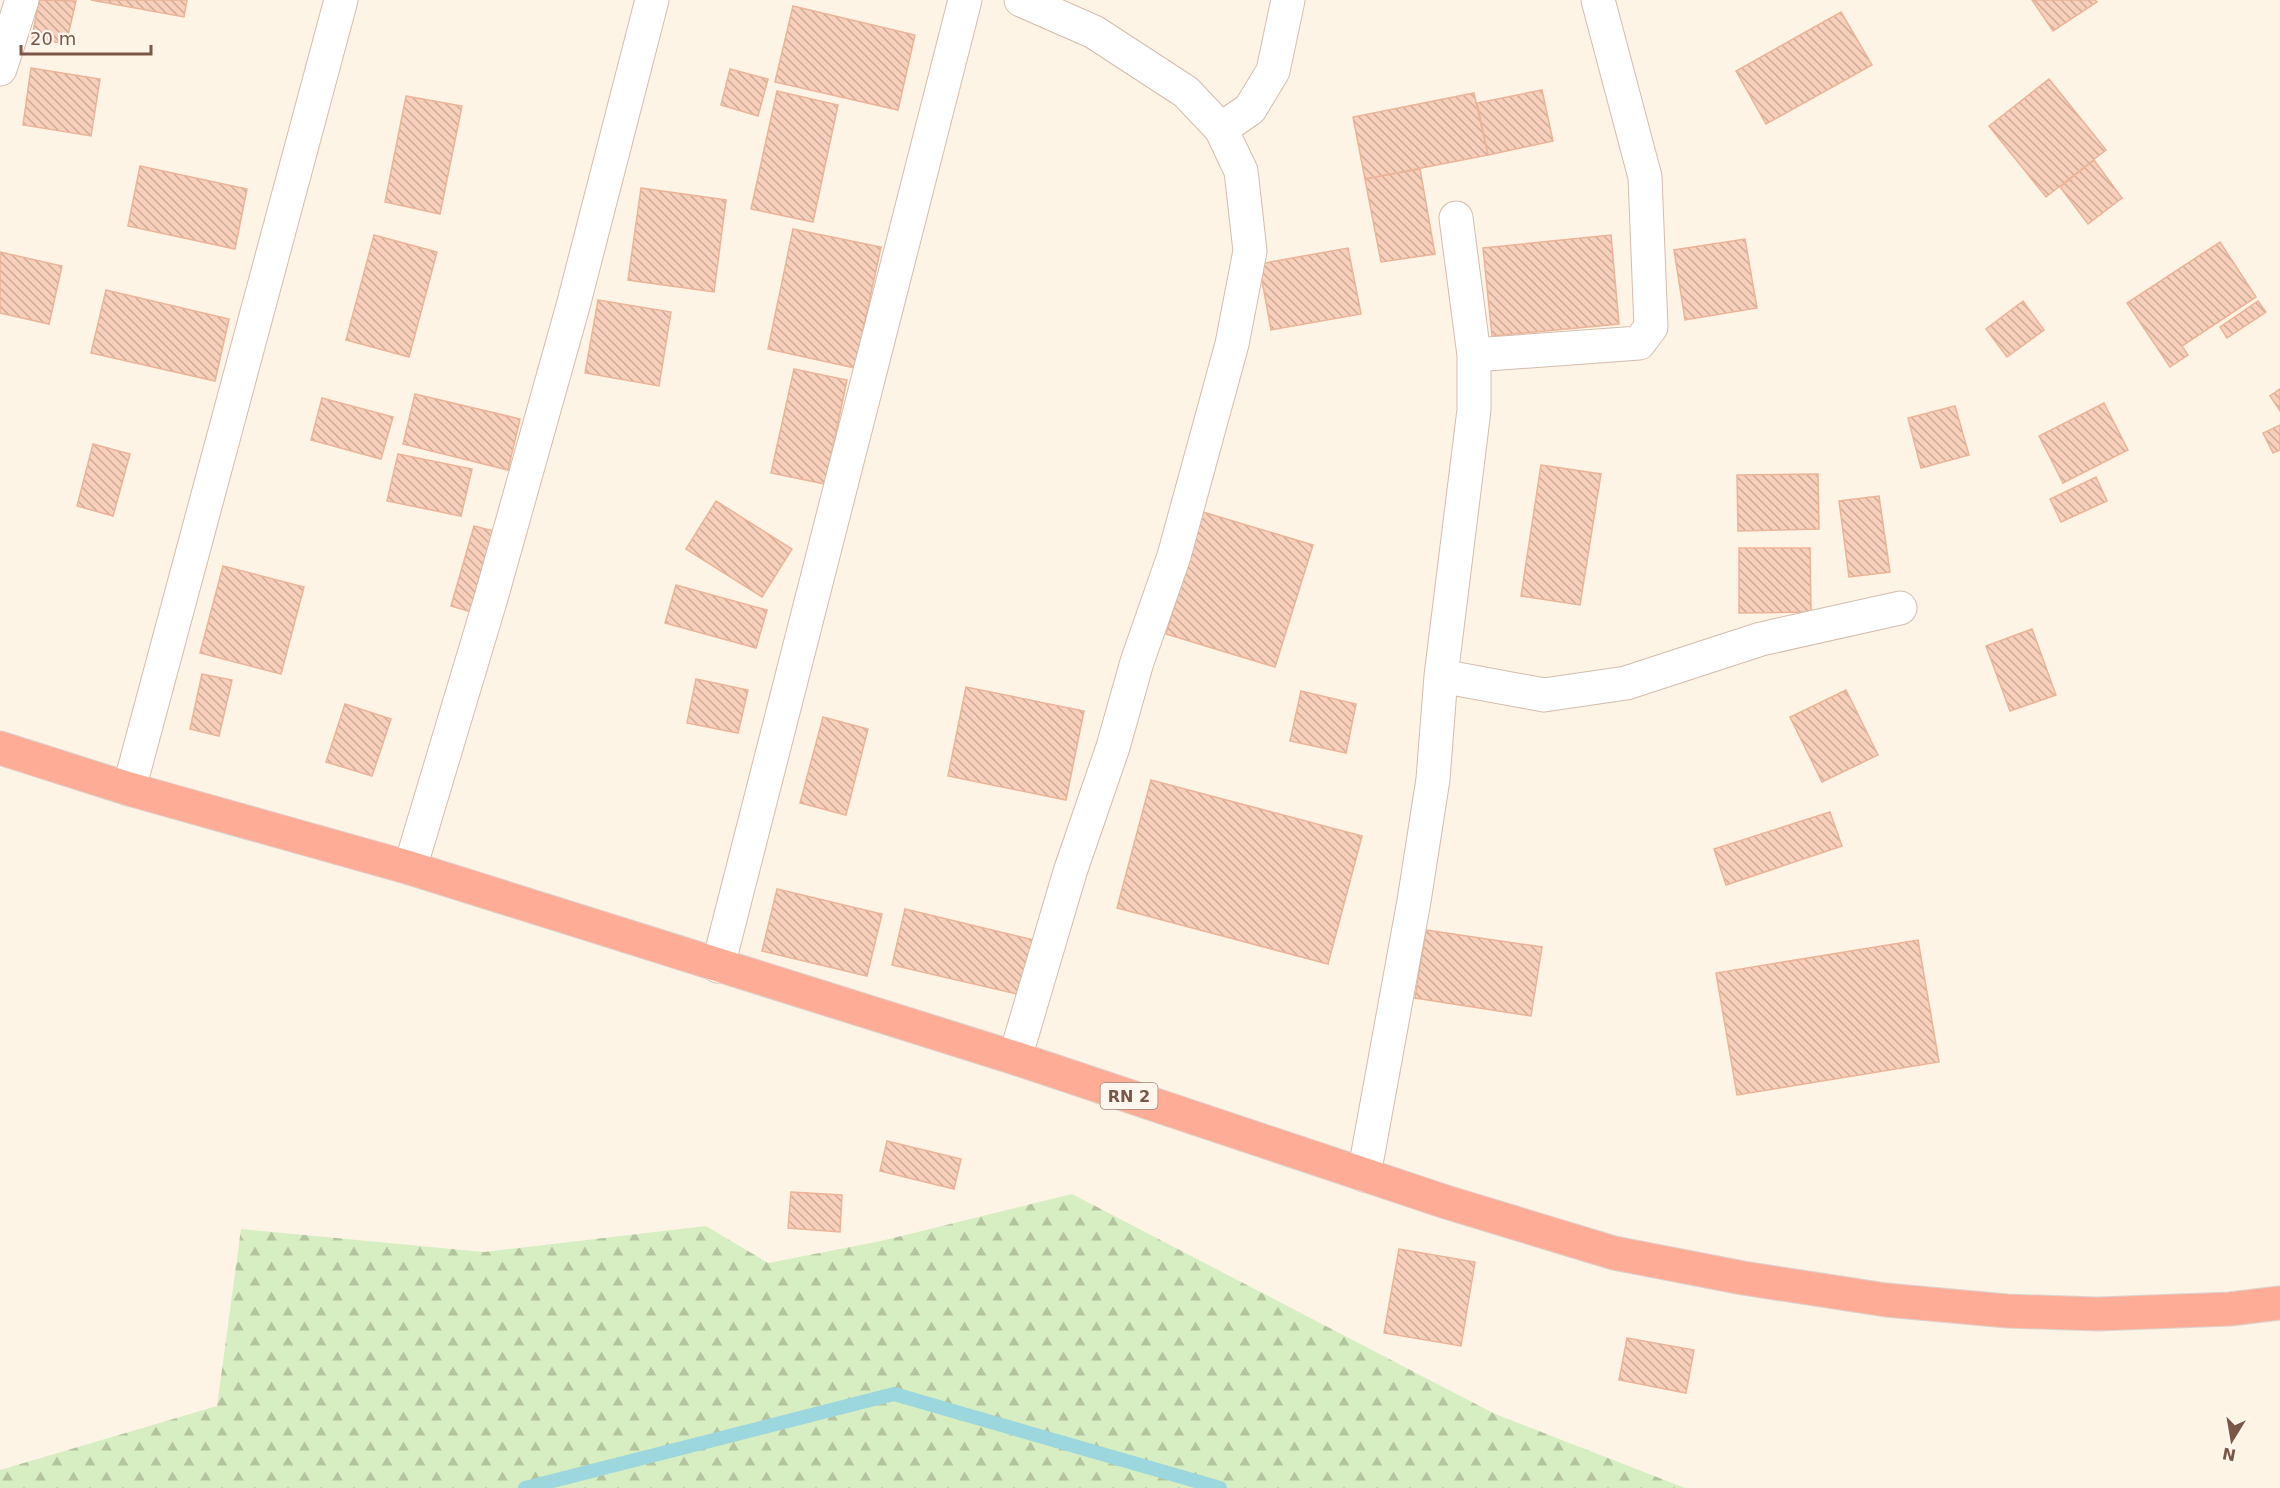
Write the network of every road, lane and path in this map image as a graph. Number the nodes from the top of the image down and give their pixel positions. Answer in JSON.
{"nodes":[{"id":1,"x":22,"y":0,"type":"edge"},
{"id":2,"x":341,"y":0,"type":"edge"},
{"id":3,"x":652,"y":0,"type":"edge"},
{"id":4,"x":965,"y":0,"type":"edge"},
{"id":5,"x":1021,"y":0,"type":"edge"},
{"id":6,"x":1288,"y":0,"type":"edge"},
{"id":7,"x":1598,"y":0,"type":"edge"},
{"id":8,"x":0,"y":69,"type":"edge"},
{"id":9,"x":1221,"y":129,"type":"junction"},
{"id":10,"x":1456,"y":218,"type":"dead end"},
{"id":11,"x":1474,"y":355,"type":"junction"},
{"id":12,"x":1900,"y":608,"type":"dead end"},
{"id":13,"x":1441,"y":676,"type":"junction"},
{"id":14,"x":0,"y":748,"type":"edge"},
{"id":15,"x":129,"y":789,"type":"junction"},
{"id":16,"x":410,"y":868,"type":"junction"},
{"id":17,"x":718,"y":966,"type":"junction"},
{"id":18,"x":1015,"y":1058,"type":"junction"},
{"id":19,"x":1364,"y":1175,"type":"junction"},
{"id":20,"x":2280,"y":1303,"type":"edge"}],
"edges":[{"from":1,"to":8,"type":"street"},
{"from":2,"to":15,"type":"street"},
{"from":3,"to":16,"type":"street"},
{"from":4,"to":17,"type":"street"},
{"from":5,"to":9,"type":"street"},
{"from":6,"to":9,"type":"street"},
{"from":7,"to":11,"type":"street"},
{"from":9,"to":18,"type":"street"},
{"from":10,"to":11,"type":"street"},
{"from":11,"to":13,"type":"street"},
{"from":12,"to":13,"type":"street"},
{"from":13,"to":19,"type":"street"},
{"from":14,"to":15,"type":"highway","number":"RN 2"},
{"from":15,"to":16,"type":"highway","number":"RN 2"},
{"from":16,"to":17,"type":"highway","number":"RN 2"},
{"from":17,"to":18,"type":"highway","number":"RN 2"},
{"from":18,"to":19,"type":"highway","number":"RN 2"},
{"from":19,"to":20,"type":"highway","number":"RN 2"}]}
